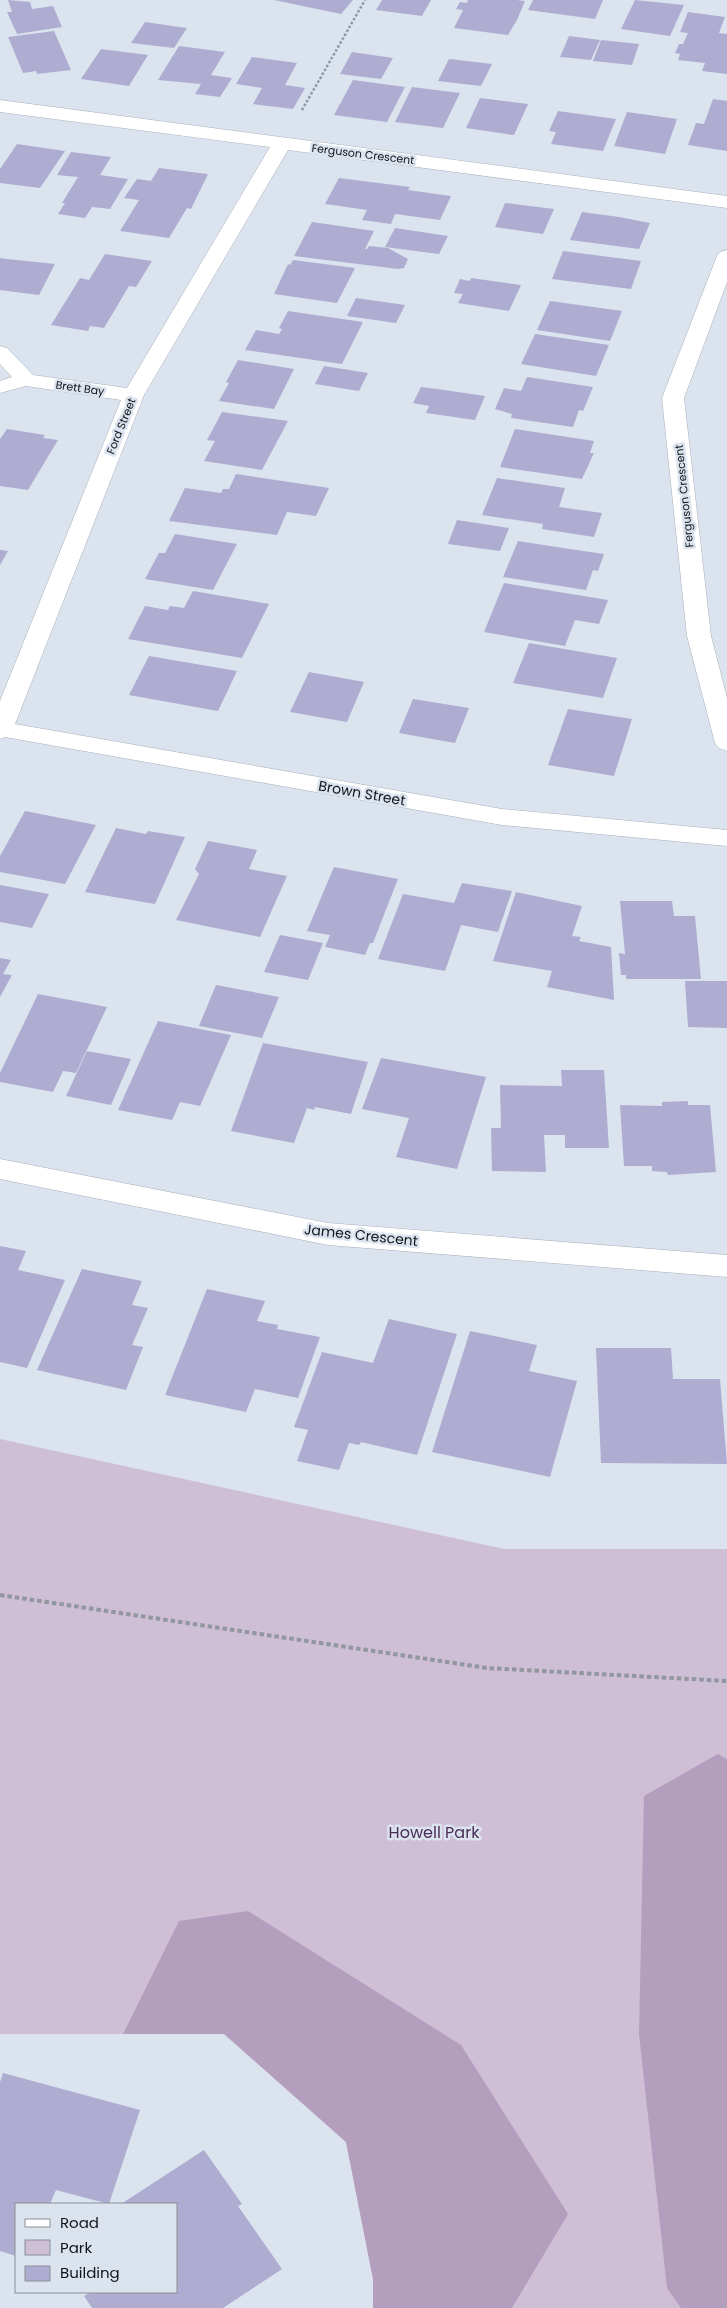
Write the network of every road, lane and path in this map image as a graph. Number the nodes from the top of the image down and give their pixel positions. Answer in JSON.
{"nodes":[{"id":1,"x":365,"y":0,"type":"edge"},
{"id":2,"x":0,"y":106,"type":"edge"},
{"id":3,"x":282,"y":144,"type":"junction"},
{"id":4,"x":727,"y":202,"type":"edge"},
{"id":5,"x":727,"y":256,"type":"edge"},
{"id":6,"x":0,"y":352,"type":"edge"},
{"id":7,"x":26,"y":380,"type":"junction"},
{"id":8,"x":0,"y":387,"type":"edge"},
{"id":9,"x":133,"y":395,"type":"junction"},
{"id":10,"x":0,"y":730,"type":"edge"},
{"id":11,"x":727,"y":743,"type":"edge"},
{"id":12,"x":727,"y":838,"type":"edge"},
{"id":13,"x":0,"y":1169,"type":"edge"},
{"id":14,"x":727,"y":1266,"type":"edge"},
{"id":15,"x":0,"y":1595,"type":"edge"},
{"id":16,"x":727,"y":1681,"type":"edge"}],
"edges":[{"from":1,"to":3,"type":"path"},
{"from":2,"to":3,"type":"street","name":"Ferguson Crescent"},
{"from":3,"to":4,"type":"street","name":"Ferguson Crescent"},
{"from":3,"to":9,"type":"street","name":"Ford Street"},
{"from":5,"to":11,"type":"street","name":"Ferguson Crescent"},
{"from":6,"to":7,"type":"street"},
{"from":7,"to":8,"type":"street","name":"Brett Bay"},
{"from":7,"to":9,"type":"street","name":"Brett Bay"},
{"from":9,"to":10,"type":"street","name":"Ford Street"},
{"from":10,"to":12,"type":"street","name":"Brown Street"},
{"from":13,"to":14,"type":"street","name":"James Crescent"},
{"from":15,"to":16,"type":"path"}]}
